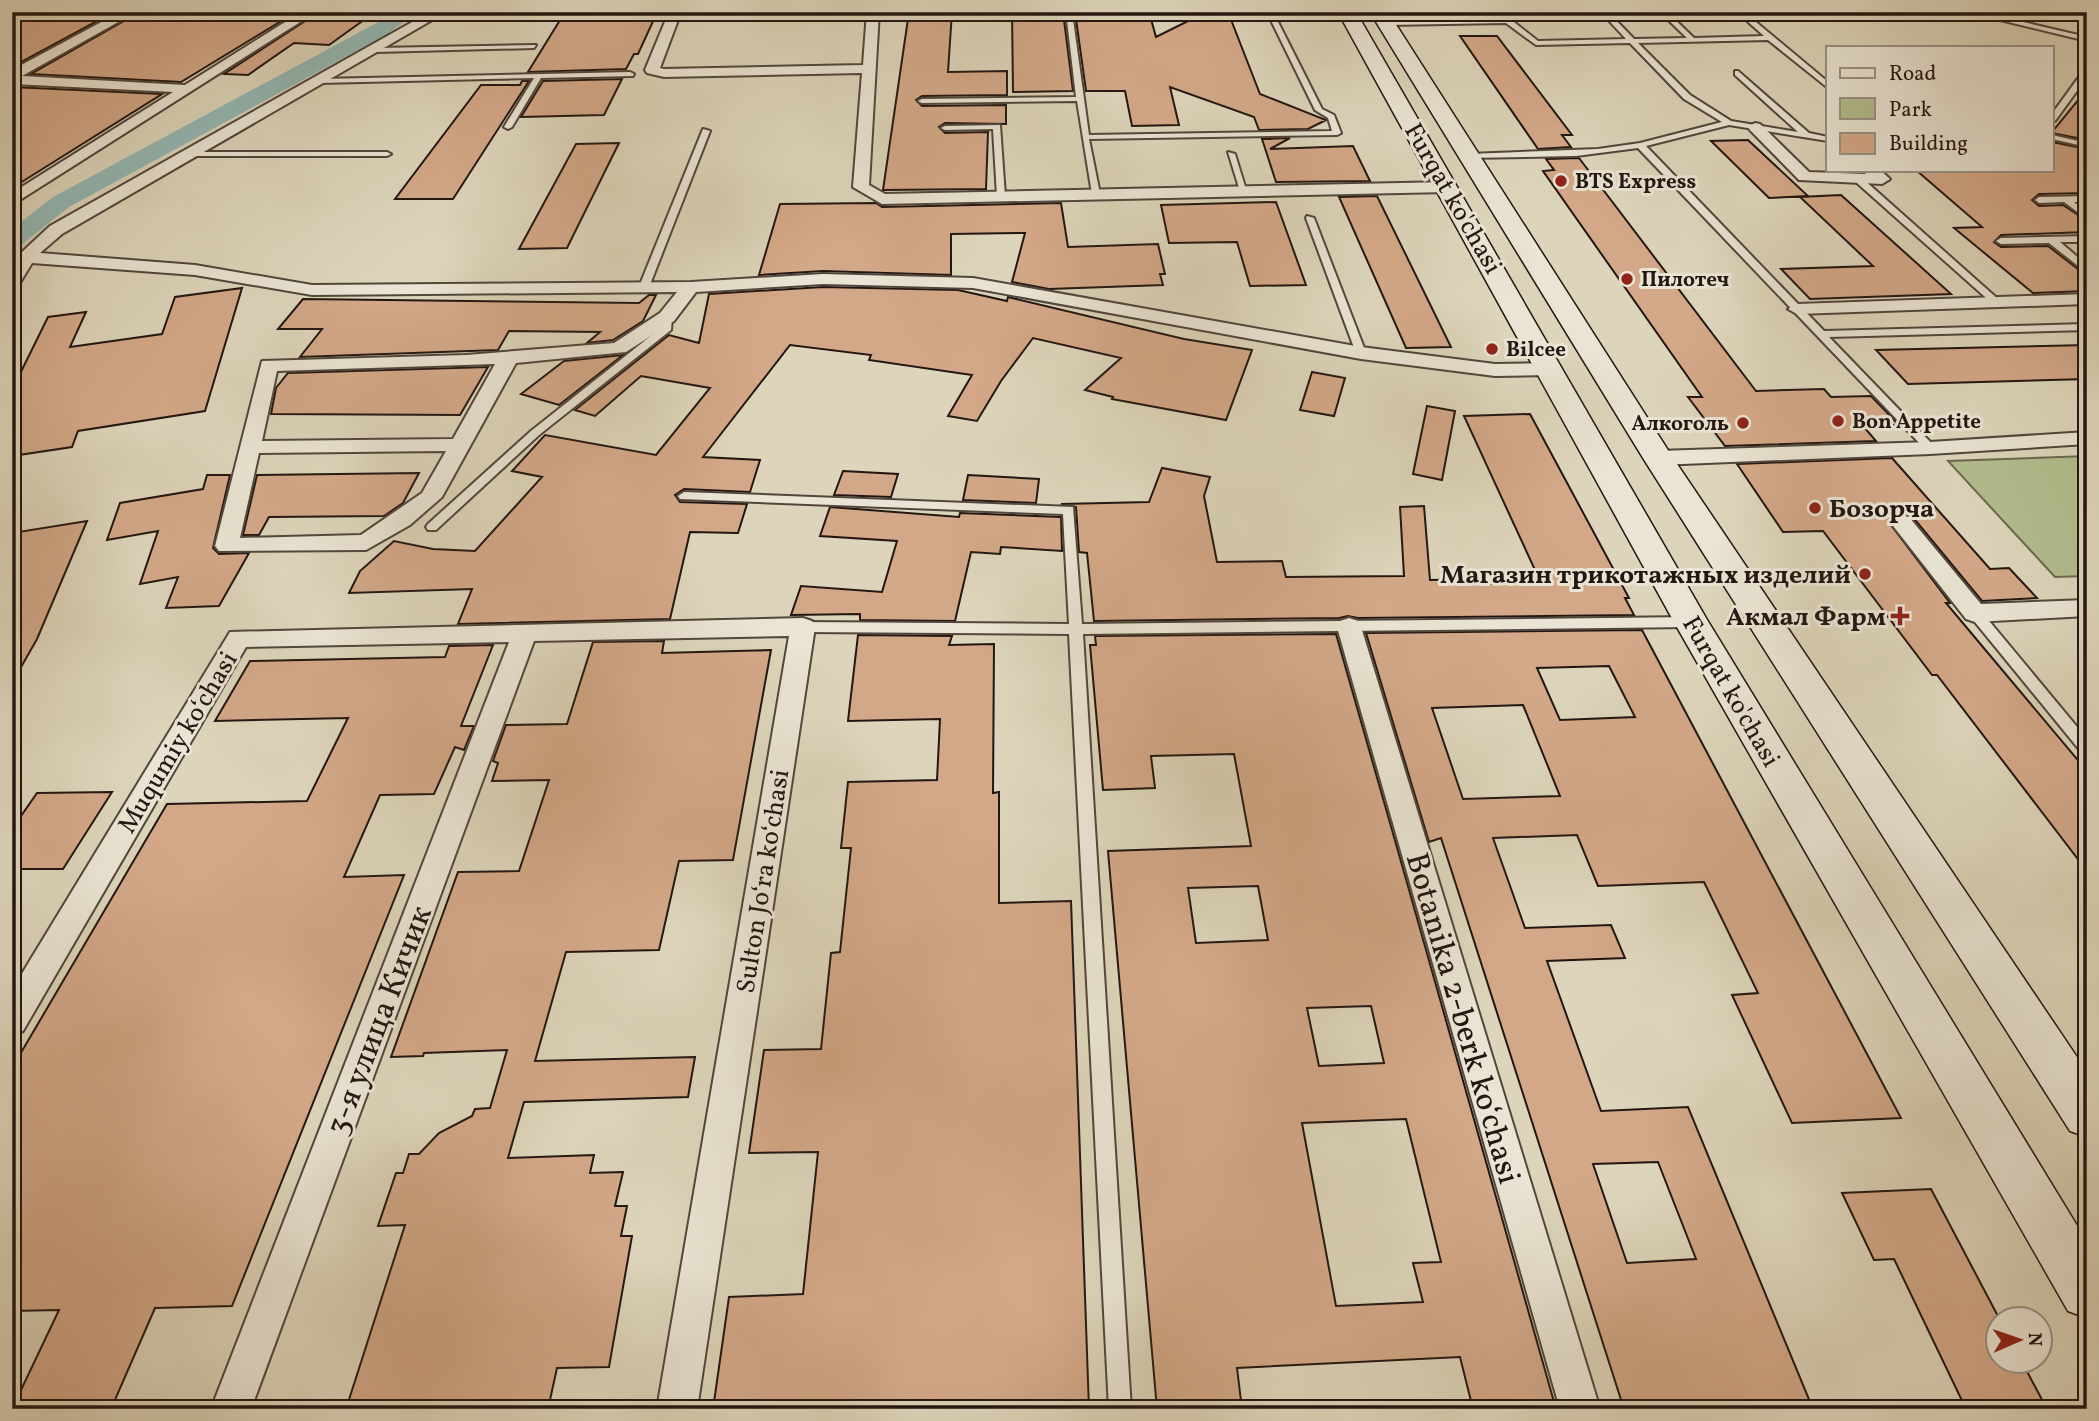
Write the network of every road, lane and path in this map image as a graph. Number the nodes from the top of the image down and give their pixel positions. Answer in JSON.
{"nodes":[{"id":1,"x":130,"y":12,"type":"edge"},
{"id":2,"x":310,"y":12,"type":"edge"},
{"id":3,"x":440,"y":12,"type":"edge"},
{"id":4,"x":675,"y":12,"type":"edge"},
{"id":5,"x":873,"y":12,"type":"edge"},
{"id":6,"x":1069,"y":12,"type":"edge"},
{"id":7,"x":1270,"y":12,"type":"edge"},
{"id":8,"x":1347,"y":12,"type":"edge"},
{"id":9,"x":1497,"y":12,"type":"edge"},
{"id":10,"x":1604,"y":12,"type":"edge"},
{"id":11,"x":1663,"y":12,"type":"edge"},
{"id":12,"x":1740,"y":12,"type":"edge"},
{"id":13,"x":1969,"y":12,"type":"edge"},
{"id":14,"x":1383,"y":18,"type":"edge"},
{"id":15,"x":1505,"y":21,"type":"junction"},
{"id":16,"x":1770,"y":38,"type":"junction"},
{"id":17,"x":2087,"y":39,"type":"edge"},
{"id":18,"x":1693,"y":40,"type":"junction"},
{"id":19,"x":1630,"y":41,"type":"junction"},
{"id":20,"x":534,"y":46,"type":"dead end"},
{"id":21,"x":376,"y":50,"type":"junction"},
{"id":22,"x":869,"y":69,"type":"junction"},
{"id":23,"x":2087,"y":72,"type":"edge"},
{"id":24,"x":1738,"y":73,"type":"dead end"},
{"id":25,"x":630,"y":74,"type":"dead end"},
{"id":26,"x":539,"y":76,"type":"junction"},
{"id":27,"x":12,"y":78,"type":"edge"},
{"id":28,"x":320,"y":81,"type":"junction"},
{"id":29,"x":1826,"y":84,"type":"edge"},
{"id":30,"x":187,"y":89,"type":"junction"},
{"id":31,"x":1080,"y":99,"type":"junction"},
{"id":32,"x":922,"y":101,"type":"dead end"},
{"id":33,"x":2054,"y":117,"type":"edge"},
{"id":34,"x":1729,"y":123,"type":"junction"},
{"id":35,"x":508,"y":127,"type":"dead end"},
{"id":36,"x":1755,"y":127,"type":"junction"},
{"id":37,"x":945,"y":128,"type":"dead end"},
{"id":38,"x":706,"y":131,"type":"dead end"},
{"id":39,"x":1806,"y":135,"type":"junction"},
{"id":40,"x":1085,"y":137,"type":"junction"},
{"id":41,"x":2054,"y":137,"type":"edge"},
{"id":42,"x":1826,"y":139,"type":"edge"},
{"id":43,"x":1640,"y":145,"type":"junction"},
{"id":44,"x":2087,"y":145,"type":"edge"},
{"id":45,"x":194,"y":154,"type":"junction"},
{"id":46,"x":387,"y":154,"type":"dead end"},
{"id":47,"x":1231,"y":154,"type":"dead end"},
{"id":48,"x":1469,"y":156,"type":"junction"},
{"id":49,"x":1865,"y":175,"type":"edge"},
{"id":50,"x":1448,"y":187,"type":"junction"},
{"id":51,"x":1244,"y":191,"type":"junction"},
{"id":52,"x":1096,"y":194,"type":"junction"},
{"id":53,"x":1001,"y":196,"type":"junction"},
{"id":54,"x":2065,"y":199,"type":"junction"},
{"id":55,"x":2087,"y":199,"type":"edge"},
{"id":56,"x":12,"y":200,"type":"edge"},
{"id":57,"x":2039,"y":200,"type":"dead end"},
{"id":58,"x":2087,"y":216,"type":"edge"},
{"id":59,"x":1310,"y":218,"type":"dead end"},
{"id":60,"x":2087,"y":239,"type":"edge"},
{"id":61,"x":2052,"y":240,"type":"junction"},
{"id":62,"x":2001,"y":241,"type":"dead end"},
{"id":63,"x":22,"y":256,"type":"edge"},
{"id":64,"x":2087,"y":270,"type":"edge"},
{"id":65,"x":12,"y":282,"type":"edge"},
{"id":66,"x":644,"y":287,"type":"junction"},
{"id":67,"x":691,"y":287,"type":"junction"},
{"id":68,"x":2087,"y":299,"type":"edge"},
{"id":69,"x":1996,"y":302,"type":"junction"},
{"id":70,"x":1797,"y":309,"type":"junction"},
{"id":71,"x":667,"y":317,"type":"junction"},
{"id":72,"x":2087,"y":327,"type":"edge"},
{"id":73,"x":1821,"y":334,"type":"junction"},
{"id":74,"x":1361,"y":353,"type":"junction"},
{"id":75,"x":509,"y":357,"type":"junction"},
{"id":76,"x":1551,"y":369,"type":"junction"},
{"id":77,"x":2087,"y":438,"type":"edge"},
{"id":78,"x":461,"y":445,"type":"junction"},
{"id":79,"x":251,"y":447,"type":"junction"},
{"id":80,"x":1930,"y":448,"type":"junction"},
{"id":81,"x":1658,"y":458,"type":"junction"},
{"id":82,"x":684,"y":496,"type":"dead end"},
{"id":83,"x":1901,"y":522,"type":"dead end"},
{"id":84,"x":432,"y":527,"type":"dead end"},
{"id":85,"x":2084,"y":611,"type":"edge"},
{"id":86,"x":1975,"y":613,"type":"junction"},
{"id":87,"x":1691,"y":622,"type":"junction"},
{"id":88,"x":803,"y":627,"type":"junction"},
{"id":89,"x":1349,"y":627,"type":"junction"},
{"id":90,"x":1076,"y":629,"type":"junction"},
{"id":91,"x":525,"y":632,"type":"junction"},
{"id":92,"x":2087,"y":749,"type":"edge"},
{"id":93,"x":12,"y":1020,"type":"edge"},
{"id":94,"x":2087,"y":1114,"type":"edge"},
{"id":95,"x":2087,"y":1292,"type":"edge"},
{"id":96,"x":231,"y":1409,"type":"edge"},
{"id":97,"x":677,"y":1409,"type":"edge"},
{"id":98,"x":1120,"y":1409,"type":"edge"},
{"id":99,"x":1580,"y":1409,"type":"edge"}],
"edges":[{"from":1,"to":27,"type":"street"},
{"from":2,"to":30,"type":"street"},
{"from":3,"to":21,"type":"street"},
{"from":4,"to":22,"type":"street"},
{"from":5,"to":22,"type":"street"},
{"from":6,"to":31,"type":"lane"},
{"from":7,"to":40,"type":"lane"},
{"from":8,"to":50,"type":"main road","name":"Furqat ko'chasi"},
{"from":9,"to":15,"type":"lane"},
{"from":10,"to":19,"type":"lane"},
{"from":11,"to":18,"type":"lane"},
{"from":12,"to":16,"type":"lane"},
{"from":13,"to":17,"type":"lane"},
{"from":14,"to":15,"type":"lane"},
{"from":14,"to":48,"type":"main road","name":"Furqat ko'chasi"},
{"from":15,"to":19,"type":"lane"},
{"from":16,"to":18,"type":"lane"},
{"from":16,"to":29,"type":"lane"},
{"from":18,"to":19,"type":"lane"},
{"from":19,"to":34,"type":"lane"},
{"from":20,"to":21,"type":"lane"},
{"from":21,"to":28,"type":"street"},
{"from":22,"to":53,"type":"street"},
{"from":23,"to":33,"type":"lane"},
{"from":24,"to":39,"type":"lane"},
{"from":25,"to":26,"type":"lane"},
{"from":26,"to":28,"type":"lane"},
{"from":26,"to":35,"type":"lane"},
{"from":27,"to":30,"type":"street"},
{"from":28,"to":45,"type":"street"},
{"from":30,"to":56,"type":"street"},
{"from":31,"to":32,"type":"lane"},
{"from":31,"to":40,"type":"lane"},
{"from":34,"to":36,"type":"lane"},
{"from":34,"to":43,"type":"lane"},
{"from":36,"to":39,"type":"lane"},
{"from":36,"to":49,"type":"street"},
{"from":37,"to":53,"type":"lane"},
{"from":38,"to":66,"type":"lane"},
{"from":39,"to":42,"type":"lane"},
{"from":40,"to":52,"type":"lane"},
{"from":41,"to":44,"type":"lane"},
{"from":43,"to":48,"type":"lane"},
{"from":43,"to":70,"type":"lane"},
{"from":45,"to":46,"type":"lane"},
{"from":45,"to":63,"type":"street"},
{"from":47,"to":51,"type":"lane"},
{"from":48,"to":81,"type":"main road","name":"Furqat ko'chasi"},
{"from":49,"to":69,"type":"lane"},
{"from":50,"to":51,"type":"street"},
{"from":50,"to":76,"type":"main road","name":"Furqat ko'chasi"},
{"from":51,"to":52,"type":"street"},
{"from":52,"to":53,"type":"street"},
{"from":54,"to":55,"type":"lane"},
{"from":54,"to":57,"type":"lane"},
{"from":54,"to":58,"type":"lane"},
{"from":59,"to":74,"type":"lane"},
{"from":60,"to":61,"type":"lane"},
{"from":61,"to":62,"type":"lane"},
{"from":61,"to":64,"type":"lane"},
{"from":63,"to":65,"type":"street"},
{"from":63,"to":66,"type":"street"},
{"from":66,"to":67,"type":"street"},
{"from":67,"to":71,"type":"street"},
{"from":67,"to":74,"type":"street"},
{"from":68,"to":69,"type":"street"},
{"from":69,"to":70,"type":"street"},
{"from":70,"to":73,"type":"lane"},
{"from":71,"to":75,"type":"street"},
{"from":71,"to":84,"type":"lane"},
{"from":72,"to":73,"type":"lane"},
{"from":73,"to":80,"type":"lane"},
{"from":74,"to":76,"type":"street"},
{"from":75,"to":78,"type":"street"},
{"from":75,"to":79,"type":"street"},
{"from":76,"to":87,"type":"main road","name":"Furqat ko'chasi"},
{"from":77,"to":80,"type":"street"},
{"from":78,"to":79,"type":"street"},
{"from":78,"to":79,"type":"street"},
{"from":80,"to":81,"type":"street"},
{"from":81,"to":94,"type":"main road","name":"Furqat ko'chasi"},
{"from":82,"to":90,"type":"lane"},
{"from":83,"to":86,"type":"street"},
{"from":85,"to":86,"type":"street"},
{"from":86,"to":92,"type":"lane"},
{"from":87,"to":89,"type":"lane"},
{"from":87,"to":95,"type":"main road","name":"Furqat ko'chasi"},
{"from":88,"to":90,"type":"lane"},
{"from":88,"to":91,"type":"street"},
{"from":88,"to":97,"type":"street","name":"Sulton Joʻra koʻchasi"},
{"from":89,"to":90,"type":"lane"},
{"from":89,"to":99,"type":"street","name":"Botanika 2-berk koʻchasi"},
{"from":90,"to":98,"type":"lane"},
{"from":91,"to":93,"type":"street","name":"Muqumiy koʻchasi"},
{"from":91,"to":96,"type":"street","name":"3-я улица Кичик"}]}
